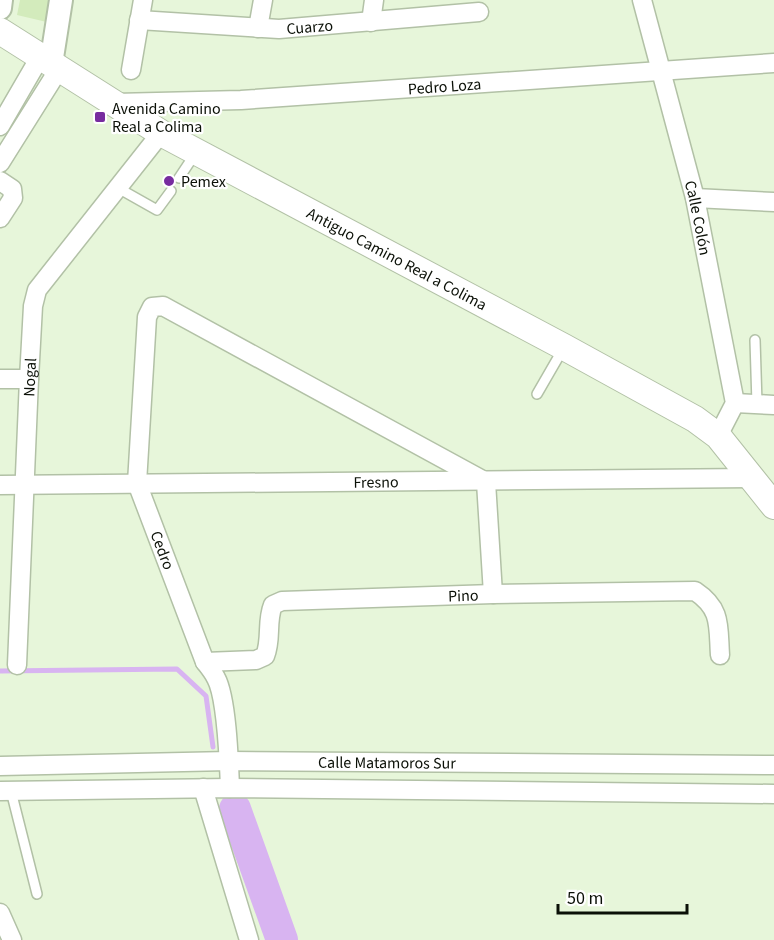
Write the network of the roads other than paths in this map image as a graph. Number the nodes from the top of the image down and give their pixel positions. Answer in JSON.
{"nodes":[{"id":1,"x":1,"y":0,"type":"edge"},
{"id":2,"x":61,"y":0,"type":"edge"},
{"id":3,"x":143,"y":0,"type":"edge"},
{"id":4,"x":263,"y":0,"type":"edge"},
{"id":5,"x":374,"y":0,"type":"edge"},
{"id":6,"x":642,"y":0,"type":"edge"},
{"id":7,"x":0,"y":8,"type":"edge"},
{"id":8,"x":479,"y":12,"type":"dead end"},
{"id":9,"x":139,"y":20,"type":"junction"},
{"id":10,"x":371,"y":22,"type":"junction"},
{"id":11,"x":258,"y":28,"type":"junction"},
{"id":12,"x":0,"y":31,"type":"edge"},
{"id":13,"x":50,"y":63,"type":"junction"},
{"id":14,"x":774,"y":63,"type":"edge"},
{"id":15,"x":131,"y":70,"type":"dead end"},
{"id":16,"x":661,"y":71,"type":"junction"},
{"id":17,"x":115,"y":103,"type":"junction"},
{"id":18,"x":0,"y":126,"type":"edge"},
{"id":19,"x":161,"y":133,"type":"junction"},
{"id":20,"x":196,"y":152,"type":"junction"},
{"id":21,"x":0,"y":162,"type":"edge"},
{"id":22,"x":179,"y":178,"type":"dead end"},
{"id":23,"x":0,"y":182,"type":"edge"},
{"id":24,"x":118,"y":188,"type":"junction"},
{"id":25,"x":171,"y":191,"type":"dead end"},
{"id":26,"x":695,"y":198,"type":"junction"},
{"id":27,"x":774,"y":202,"type":"edge"},
{"id":28,"x":0,"y":218,"type":"edge"},
{"id":29,"x":755,"y":340,"type":"dead end"},
{"id":30,"x":564,"y":347,"type":"junction"},
{"id":31,"x":0,"y":379,"type":"edge"},
{"id":32,"x":29,"y":380,"type":"junction"},
{"id":33,"x":537,"y":394,"type":"dead end"},
{"id":34,"x":735,"y":403,"type":"junction"},
{"id":35,"x":766,"y":404,"type":"edge"},
{"id":36,"x":718,"y":436,"type":"junction"},
{"id":37,"x":752,"y":478,"type":"junction"},
{"id":38,"x":486,"y":482,"type":"junction"},
{"id":39,"x":137,"y":483,"type":"junction"},
{"id":40,"x":25,"y":484,"type":"junction"},
{"id":41,"x":0,"y":485,"type":"edge"},
{"id":42,"x":774,"y":506,"type":"edge"},
{"id":43,"x":493,"y":594,"type":"junction"},
{"id":44,"x":720,"y":655,"type":"dead end"},
{"id":45,"x":205,"y":662,"type":"junction"},
{"id":46,"x":17,"y":665,"type":"dead end"},
{"id":47,"x":229,"y":761,"type":"junction"},
{"id":48,"x":688,"y":764,"type":"junction"},
{"id":49,"x":774,"y":765,"type":"edge"},
{"id":50,"x":0,"y":766,"type":"edge"},
{"id":51,"x":203,"y":788,"type":"junction"},
{"id":52,"x":230,"y":788,"type":"junction"},
{"id":53,"x":6,"y":791,"type":"edge"},
{"id":54,"x":689,"y":793,"type":"junction"},
{"id":55,"x":774,"y":794,"type":"edge"},
{"id":56,"x":37,"y":894,"type":"dead end"},
{"id":57,"x":0,"y":913,"type":"edge"},
{"id":58,"x":12,"y":940,"type":"edge"},
{"id":59,"x":249,"y":940,"type":"edge"}],
"edges":[{"from":1,"to":7,"type":"street"},
{"from":2,"to":13,"type":"street"},
{"from":3,"to":9,"type":"street"},
{"from":4,"to":11,"type":"street"},
{"from":5,"to":10,"type":"street"},
{"from":6,"to":16,"type":"street","name":"Calle Colón"},
{"from":8,"to":10,"type":"street","name":"Cuarzo"},
{"from":9,"to":11,"type":"street","name":"Cuarzo"},
{"from":9,"to":15,"type":"street"},
{"from":10,"to":11,"type":"street","name":"Cuarzo"},
{"from":12,"to":13,"type":"main road","name":"Antiguo Camino Real a Colima"},
{"from":13,"to":17,"type":"main road","name":"Antiguo Camino Real a Colima"},
{"from":13,"to":18,"type":"street"},
{"from":13,"to":21,"type":"street"},
{"from":14,"to":16,"type":"street","name":"Pedro Loza"},
{"from":16,"to":17,"type":"street","name":"Pedro Loza"},
{"from":16,"to":26,"type":"street","name":"Calle Colón"},
{"from":17,"to":19,"type":"main road","name":"Antiguo Camino Real a Colima"},
{"from":19,"to":20,"type":"main road","name":"Antiguo Camino Real a Colima"},
{"from":19,"to":24,"type":"street","name":"Nogal"},
{"from":20,"to":22,"type":"lane"},
{"from":20,"to":30,"type":"main road","name":"Antiguo Camino Real a Colima"},
{"from":23,"to":28,"type":"street"},
{"from":24,"to":25,"type":"lane"},
{"from":24,"to":32,"type":"street","name":"Nogal"},
{"from":26,"to":27,"type":"street"},
{"from":26,"to":34,"type":"street","name":"Calle Colón"},
{"from":29,"to":35,"type":"lane"},
{"from":30,"to":33,"type":"lane"},
{"from":30,"to":36,"type":"main road","name":"Antiguo Camino Real a Colima"},
{"from":31,"to":32,"type":"street"},
{"from":32,"to":40,"type":"street","name":"Nogal"},
{"from":34,"to":35,"type":"street"},
{"from":34,"to":36,"type":"street"},
{"from":36,"to":37,"type":"main road","name":"Antiguo Camino Real a Colima"},
{"from":37,"to":38,"type":"street","name":"Fresno"},
{"from":37,"to":42,"type":"main road","name":"Antiguo Camino Real a Colima"},
{"from":38,"to":39,"type":"street","name":"Fresno"},
{"from":38,"to":39,"type":"street","name":"Cedro"},
{"from":38,"to":43,"type":"street"},
{"from":39,"to":40,"type":"street","name":"Fresno"},
{"from":39,"to":45,"type":"street","name":"Cedro"},
{"from":40,"to":41,"type":"street","name":"Fresno"},
{"from":40,"to":46,"type":"street","name":"Nogal"},
{"from":43,"to":44,"type":"street","name":"Pino"},
{"from":43,"to":45,"type":"street","name":"Pino"},
{"from":45,"to":47,"type":"street","name":"Cedro"},
{"from":47,"to":48,"type":"street","name":"Calle Matamoros Sur"},
{"from":47,"to":50,"type":"street","name":"Calle Matamoros Sur"},
{"from":47,"to":52,"type":"street","name":"Cedro"},
{"from":48,"to":49,"type":"street","name":"Calle Matamoros Sur"},
{"from":48,"to":54,"type":"street"},
{"from":51,"to":52,"type":"street","name":"Calle Matamoros Sur"},
{"from":51,"to":53,"type":"street","name":"Calle Matamoros Sur"},
{"from":51,"to":59,"type":"street"},
{"from":52,"to":54,"type":"street","name":"Calle Matamoros Sur"},
{"from":53,"to":56,"type":"lane"},
{"from":54,"to":55,"type":"street","name":"Calle Matamoros Sur"},
{"from":57,"to":58,"type":"street"}]}
